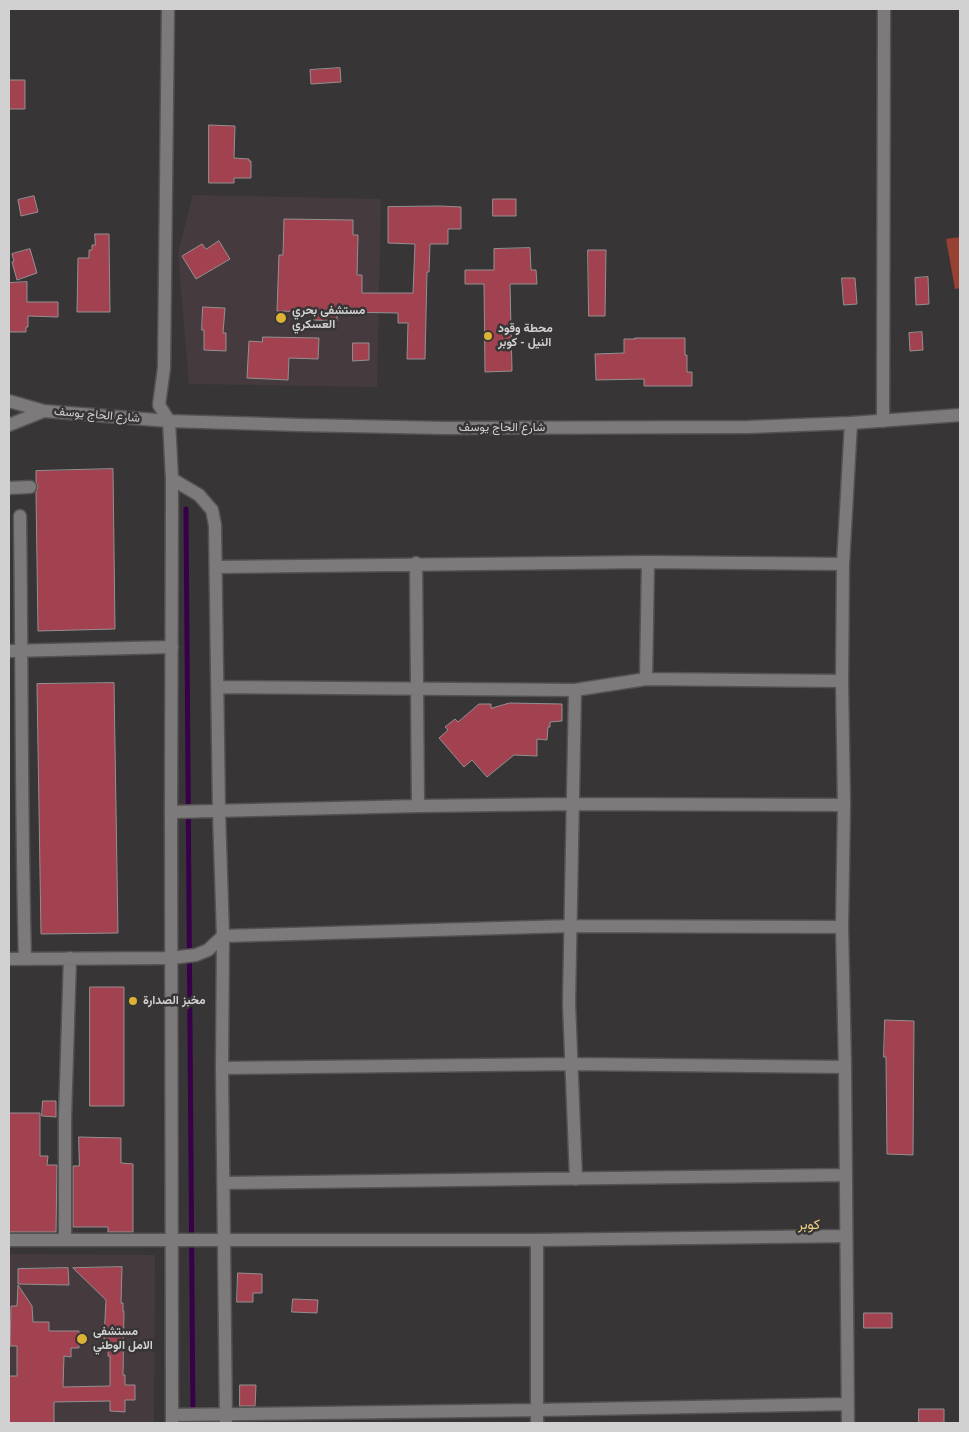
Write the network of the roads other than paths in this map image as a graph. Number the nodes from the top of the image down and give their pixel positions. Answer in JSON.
{"nodes":[{"id":1,"x":168,"y":9,"type":"edge"},
{"id":2,"x":884,"y":9,"type":"edge"},
{"id":3,"x":9,"y":401,"type":"edge"},
{"id":4,"x":44,"y":411,"type":"junction"},
{"id":5,"x":960,"y":415,"type":"edge"},
{"id":6,"x":169,"y":421,"type":"junction"},
{"id":7,"x":883,"y":421,"type":"junction"},
{"id":8,"x":851,"y":423,"type":"junction"},
{"id":9,"x":9,"y":425,"type":"edge"},
{"id":10,"x":172,"y":479,"type":"junction"},
{"id":11,"x":30,"y":487,"type":"dead end"},
{"id":12,"x":9,"y":488,"type":"edge"},
{"id":13,"x":20,"y":516,"type":"dead end"},
{"id":14,"x":648,"y":562,"type":"junction"},
{"id":15,"x":416,"y":564,"type":"junction"},
{"id":16,"x":843,"y":564,"type":"junction"},
{"id":17,"x":216,"y":567,"type":"junction"},
{"id":18,"x":172,"y":647,"type":"junction"},
{"id":19,"x":15,"y":651,"type":"edge"},
{"id":20,"x":646,"y":679,"type":"junction"},
{"id":21,"x":842,"y":682,"type":"junction"},
{"id":22,"x":217,"y":687,"type":"junction"},
{"id":23,"x":417,"y":688,"type":"junction"},
{"id":24,"x":575,"y":690,"type":"junction"},
{"id":25,"x":573,"y":804,"type":"junction"},
{"id":26,"x":844,"y":805,"type":"junction"},
{"id":27,"x":418,"y":806,"type":"junction"},
{"id":28,"x":175,"y":812,"type":"junction"},
{"id":29,"x":219,"y":812,"type":"junction"},
{"id":30,"x":571,"y":926,"type":"junction"},
{"id":31,"x":842,"y":928,"type":"junction"},
{"id":32,"x":223,"y":936,"type":"junction"},
{"id":33,"x":176,"y":957,"type":"junction"},
{"id":34,"x":70,"y":958,"type":"junction"},
{"id":35,"x":9,"y":959,"type":"edge"},
{"id":36,"x":26,"y":959,"type":"junction"},
{"id":37,"x":571,"y":1064,"type":"junction"},
{"id":38,"x":845,"y":1067,"type":"junction"},
{"id":39,"x":222,"y":1068,"type":"junction"},
{"id":40,"x":846,"y":1175,"type":"junction"},
{"id":41,"x":576,"y":1179,"type":"junction"},
{"id":42,"x":223,"y":1183,"type":"junction"},
{"id":43,"x":846,"y":1236,"type":"junction"},
{"id":44,"x":171,"y":1239,"type":"junction"},
{"id":45,"x":9,"y":1240,"type":"edge"},
{"id":46,"x":66,"y":1240,"type":"junction"},
{"id":47,"x":224,"y":1240,"type":"junction"},
{"id":48,"x":537,"y":1240,"type":"junction"},
{"id":49,"x":847,"y":1404,"type":"junction"},
{"id":50,"x":537,"y":1417,"type":"edge"},
{"id":51,"x":176,"y":1418,"type":"edge"},
{"id":52,"x":226,"y":1419,"type":"edge"},
{"id":53,"x":848,"y":1423,"type":"edge"}],
"edges":[{"from":1,"to":6,"type":"street"},
{"from":2,"to":7,"type":"street"},
{"from":3,"to":4,"type":"street","name":"شارع الحاج يوسف"},
{"from":4,"to":6,"type":"street","name":"شارع الحاج يوسف"},
{"from":4,"to":9,"type":"street","name":"شارع الحاج يوسف"},
{"from":5,"to":7,"type":"street","name":"شارع الحاج يوسف"},
{"from":6,"to":8,"type":"street","name":"شارع الحاج يوسف"},
{"from":6,"to":10,"type":"street"},
{"from":7,"to":8,"type":"street","name":"شارع الحاج يوسف"},
{"from":8,"to":16,"type":"street"},
{"from":10,"to":17,"type":"street"},
{"from":10,"to":18,"type":"street"},
{"from":11,"to":12,"type":"street"},
{"from":13,"to":19,"type":"street"},
{"from":14,"to":15,"type":"street"},
{"from":14,"to":16,"type":"street"},
{"from":14,"to":20,"type":"street"},
{"from":15,"to":17,"type":"street"},
{"from":15,"to":23,"type":"street"},
{"from":16,"to":21,"type":"street"},
{"from":17,"to":22,"type":"street"},
{"from":18,"to":19,"type":"street"},
{"from":18,"to":28,"type":"street"},
{"from":19,"to":36,"type":"street"},
{"from":20,"to":21,"type":"street"},
{"from":20,"to":24,"type":"street"},
{"from":21,"to":26,"type":"street"},
{"from":22,"to":23,"type":"street"},
{"from":22,"to":29,"type":"street"},
{"from":23,"to":24,"type":"street"},
{"from":23,"to":27,"type":"street"},
{"from":24,"to":25,"type":"street"},
{"from":25,"to":26,"type":"street"},
{"from":25,"to":27,"type":"street"},
{"from":25,"to":30,"type":"street"},
{"from":26,"to":31,"type":"street"},
{"from":27,"to":29,"type":"street"},
{"from":28,"to":29,"type":"street"},
{"from":28,"to":33,"type":"street"},
{"from":29,"to":32,"type":"street"},
{"from":30,"to":31,"type":"street"},
{"from":30,"to":32,"type":"street"},
{"from":30,"to":37,"type":"street"},
{"from":31,"to":38,"type":"street"},
{"from":32,"to":33,"type":"street"},
{"from":32,"to":39,"type":"street"},
{"from":33,"to":34,"type":"street"},
{"from":33,"to":44,"type":"street"},
{"from":34,"to":36,"type":"street"},
{"from":34,"to":46,"type":"street"},
{"from":35,"to":36,"type":"street"},
{"from":37,"to":38,"type":"street"},
{"from":37,"to":39,"type":"street"},
{"from":37,"to":41,"type":"street"},
{"from":38,"to":40,"type":"street"},
{"from":39,"to":42,"type":"street"},
{"from":40,"to":41,"type":"street"},
{"from":40,"to":43,"type":"street"},
{"from":41,"to":42,"type":"street"},
{"from":42,"to":47,"type":"street"},
{"from":43,"to":48,"type":"street"},
{"from":43,"to":49,"type":"street"},
{"from":44,"to":46,"type":"street"},
{"from":44,"to":47,"type":"street"},
{"from":44,"to":51,"type":"street"},
{"from":45,"to":46,"type":"street"},
{"from":47,"to":48,"type":"street"},
{"from":47,"to":52,"type":"street"},
{"from":48,"to":50,"type":"street"},
{"from":49,"to":50,"type":"street"},
{"from":49,"to":53,"type":"street"},
{"from":50,"to":52,"type":"street"},
{"from":51,"to":52,"type":"street"}]}
